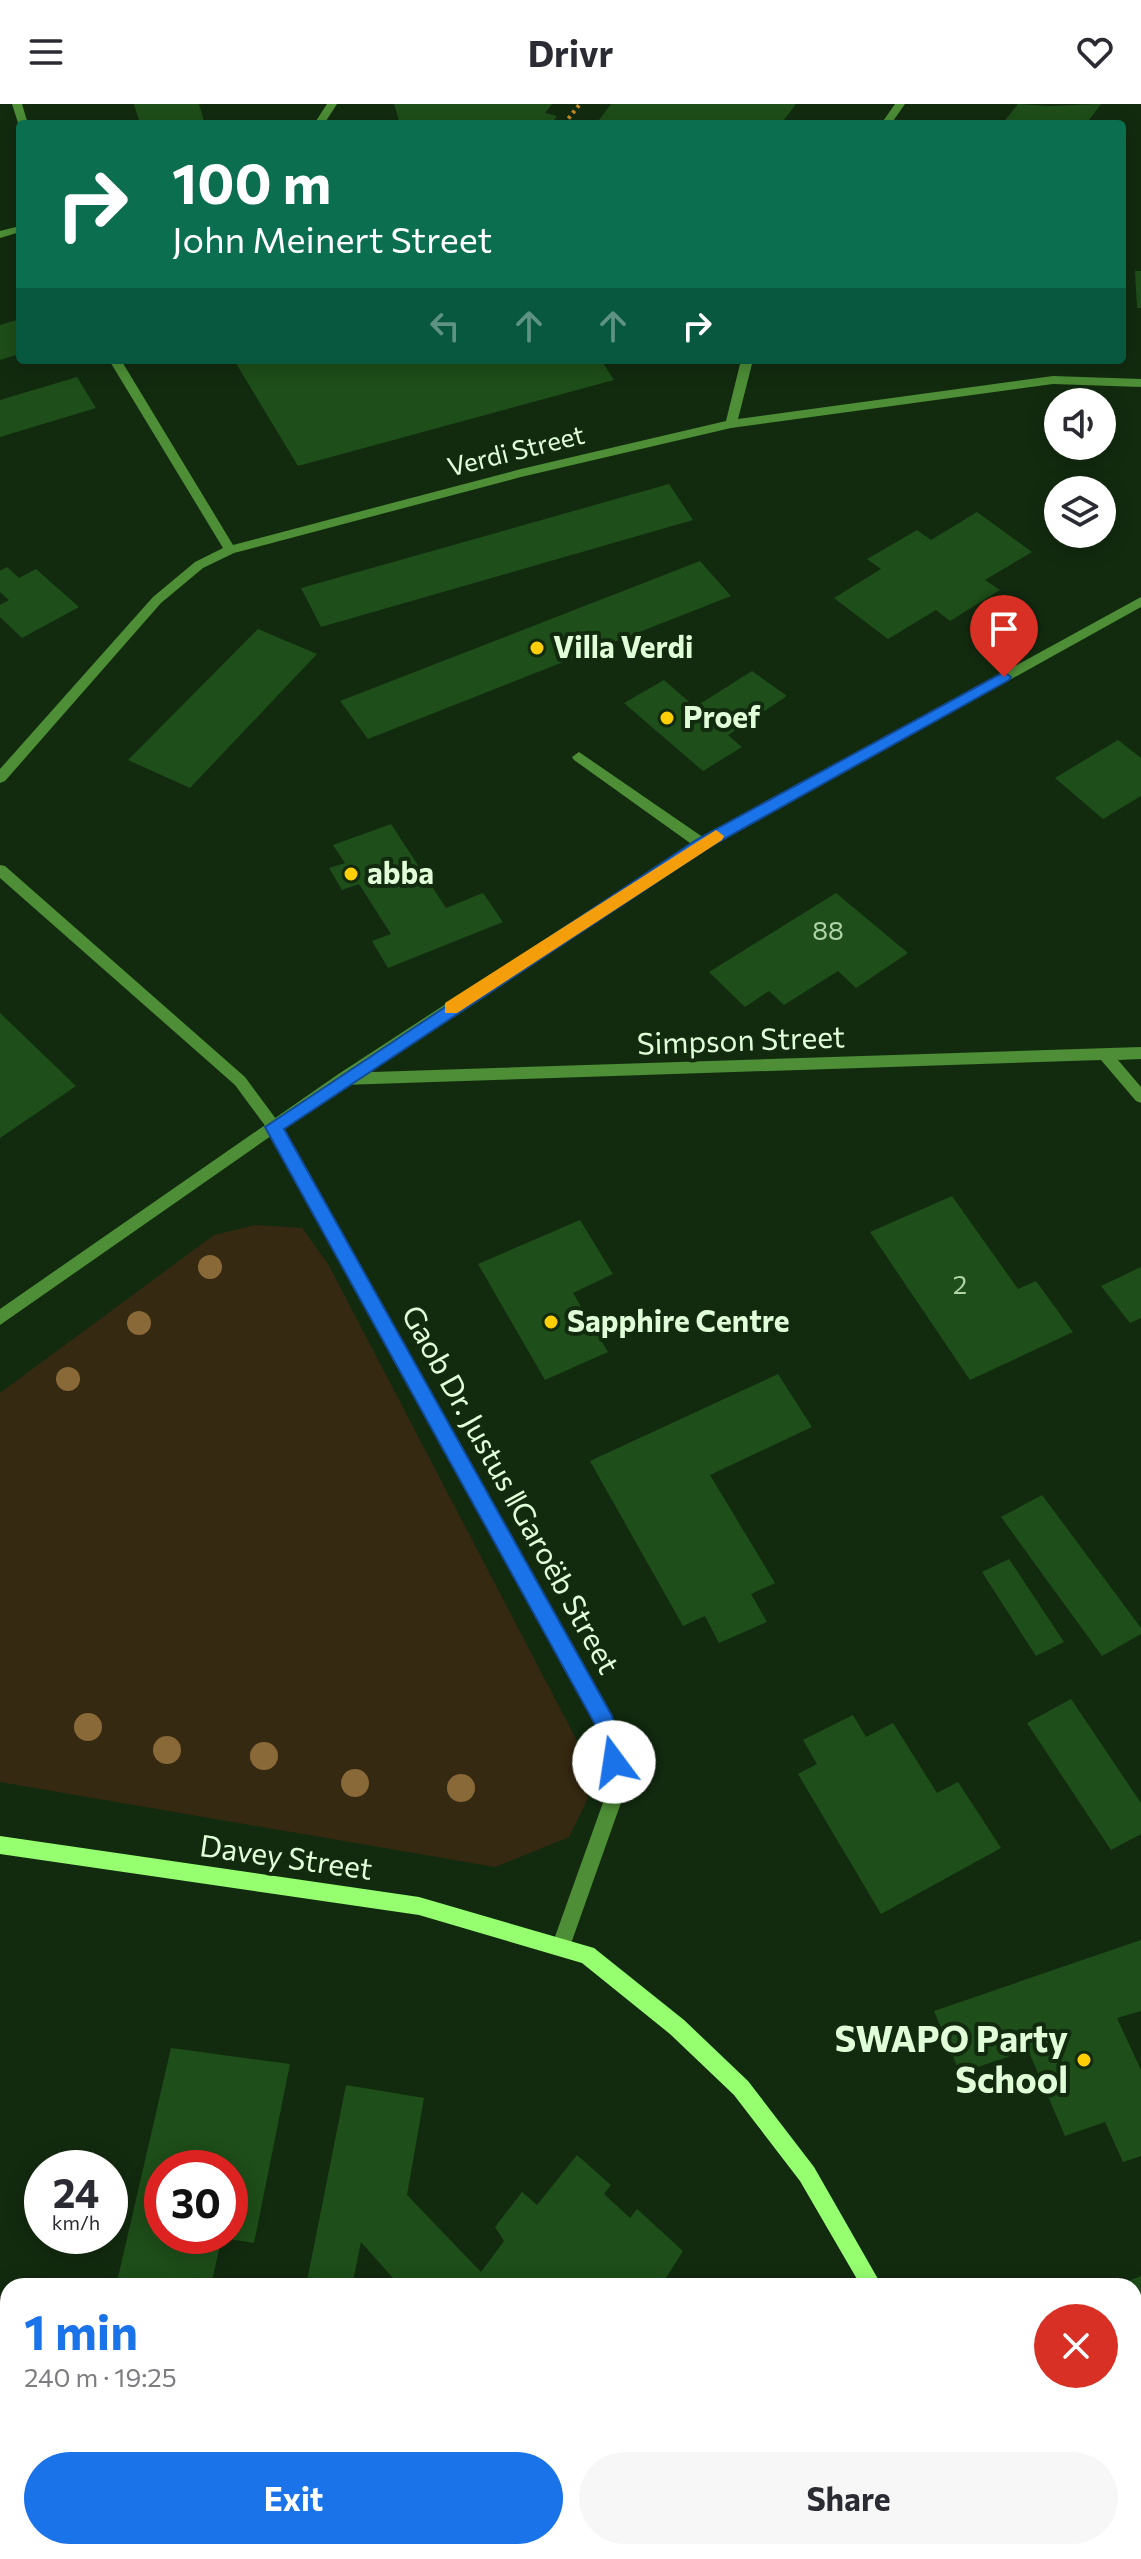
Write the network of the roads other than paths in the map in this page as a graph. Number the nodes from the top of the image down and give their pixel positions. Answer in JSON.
{"nodes":[{"id":1,"x":117,"y":364,"type":"edge"},
{"id":2,"x":746,"y":364,"type":"edge"},
{"id":3,"x":1141,"y":383,"type":"edge"},
{"id":4,"x":731,"y":424,"type":"junction"},
{"id":5,"x":230,"y":550,"type":"junction"},
{"id":6,"x":1141,"y":601,"type":"edge"},
{"id":7,"x":579,"y":757,"type":"dead end"},
{"id":8,"x":0,"y":778,"type":"edge"},
{"id":9,"x":702,"y":844,"type":"junction"},
{"id":10,"x":0,"y":870,"type":"edge"},
{"id":11,"x":1141,"y":1053,"type":"edge"},
{"id":12,"x":1106,"y":1056,"type":"junction"},
{"id":13,"x":342,"y":1079,"type":"junction"},
{"id":14,"x":1141,"y":1097,"type":"edge"},
{"id":15,"x":274,"y":1127,"type":"junction"},
{"id":16,"x":0,"y":1318,"type":"edge"},
{"id":17,"x":4,"y":1847,"type":"edge"},
{"id":18,"x":561,"y":1945,"type":"junction"},
{"id":19,"x":867,"y":2278,"type":"edge"}],
"edges":[{"from":1,"to":5,"type":"street"},
{"from":2,"to":4,"type":"street"},
{"from":3,"to":4,"type":"street","name":"Verdi Street"},
{"from":4,"to":5,"type":"street","name":"Verdi Street"},
{"from":5,"to":8,"type":"street","name":"Verdi Street"},
{"from":6,"to":9,"type":"street"},
{"from":7,"to":9,"type":"street"},
{"from":9,"to":13,"type":"street"},
{"from":10,"to":15,"type":"street","name":"Gaob Dr. Justus ǁGaroëb Street"},
{"from":11,"to":12,"type":"street","name":"Simpson Street"},
{"from":12,"to":13,"type":"street","name":"Simpson Street"},
{"from":12,"to":14,"type":"street"},
{"from":13,"to":15,"type":"street"},
{"from":15,"to":16,"type":"street"},
{"from":15,"to":18,"type":"street","name":"Gaob Dr. Justus ǁGaroëb Street"},
{"from":17,"to":18,"type":"main road","name":"Davey Street"},
{"from":18,"to":19,"type":"main road"}]}
